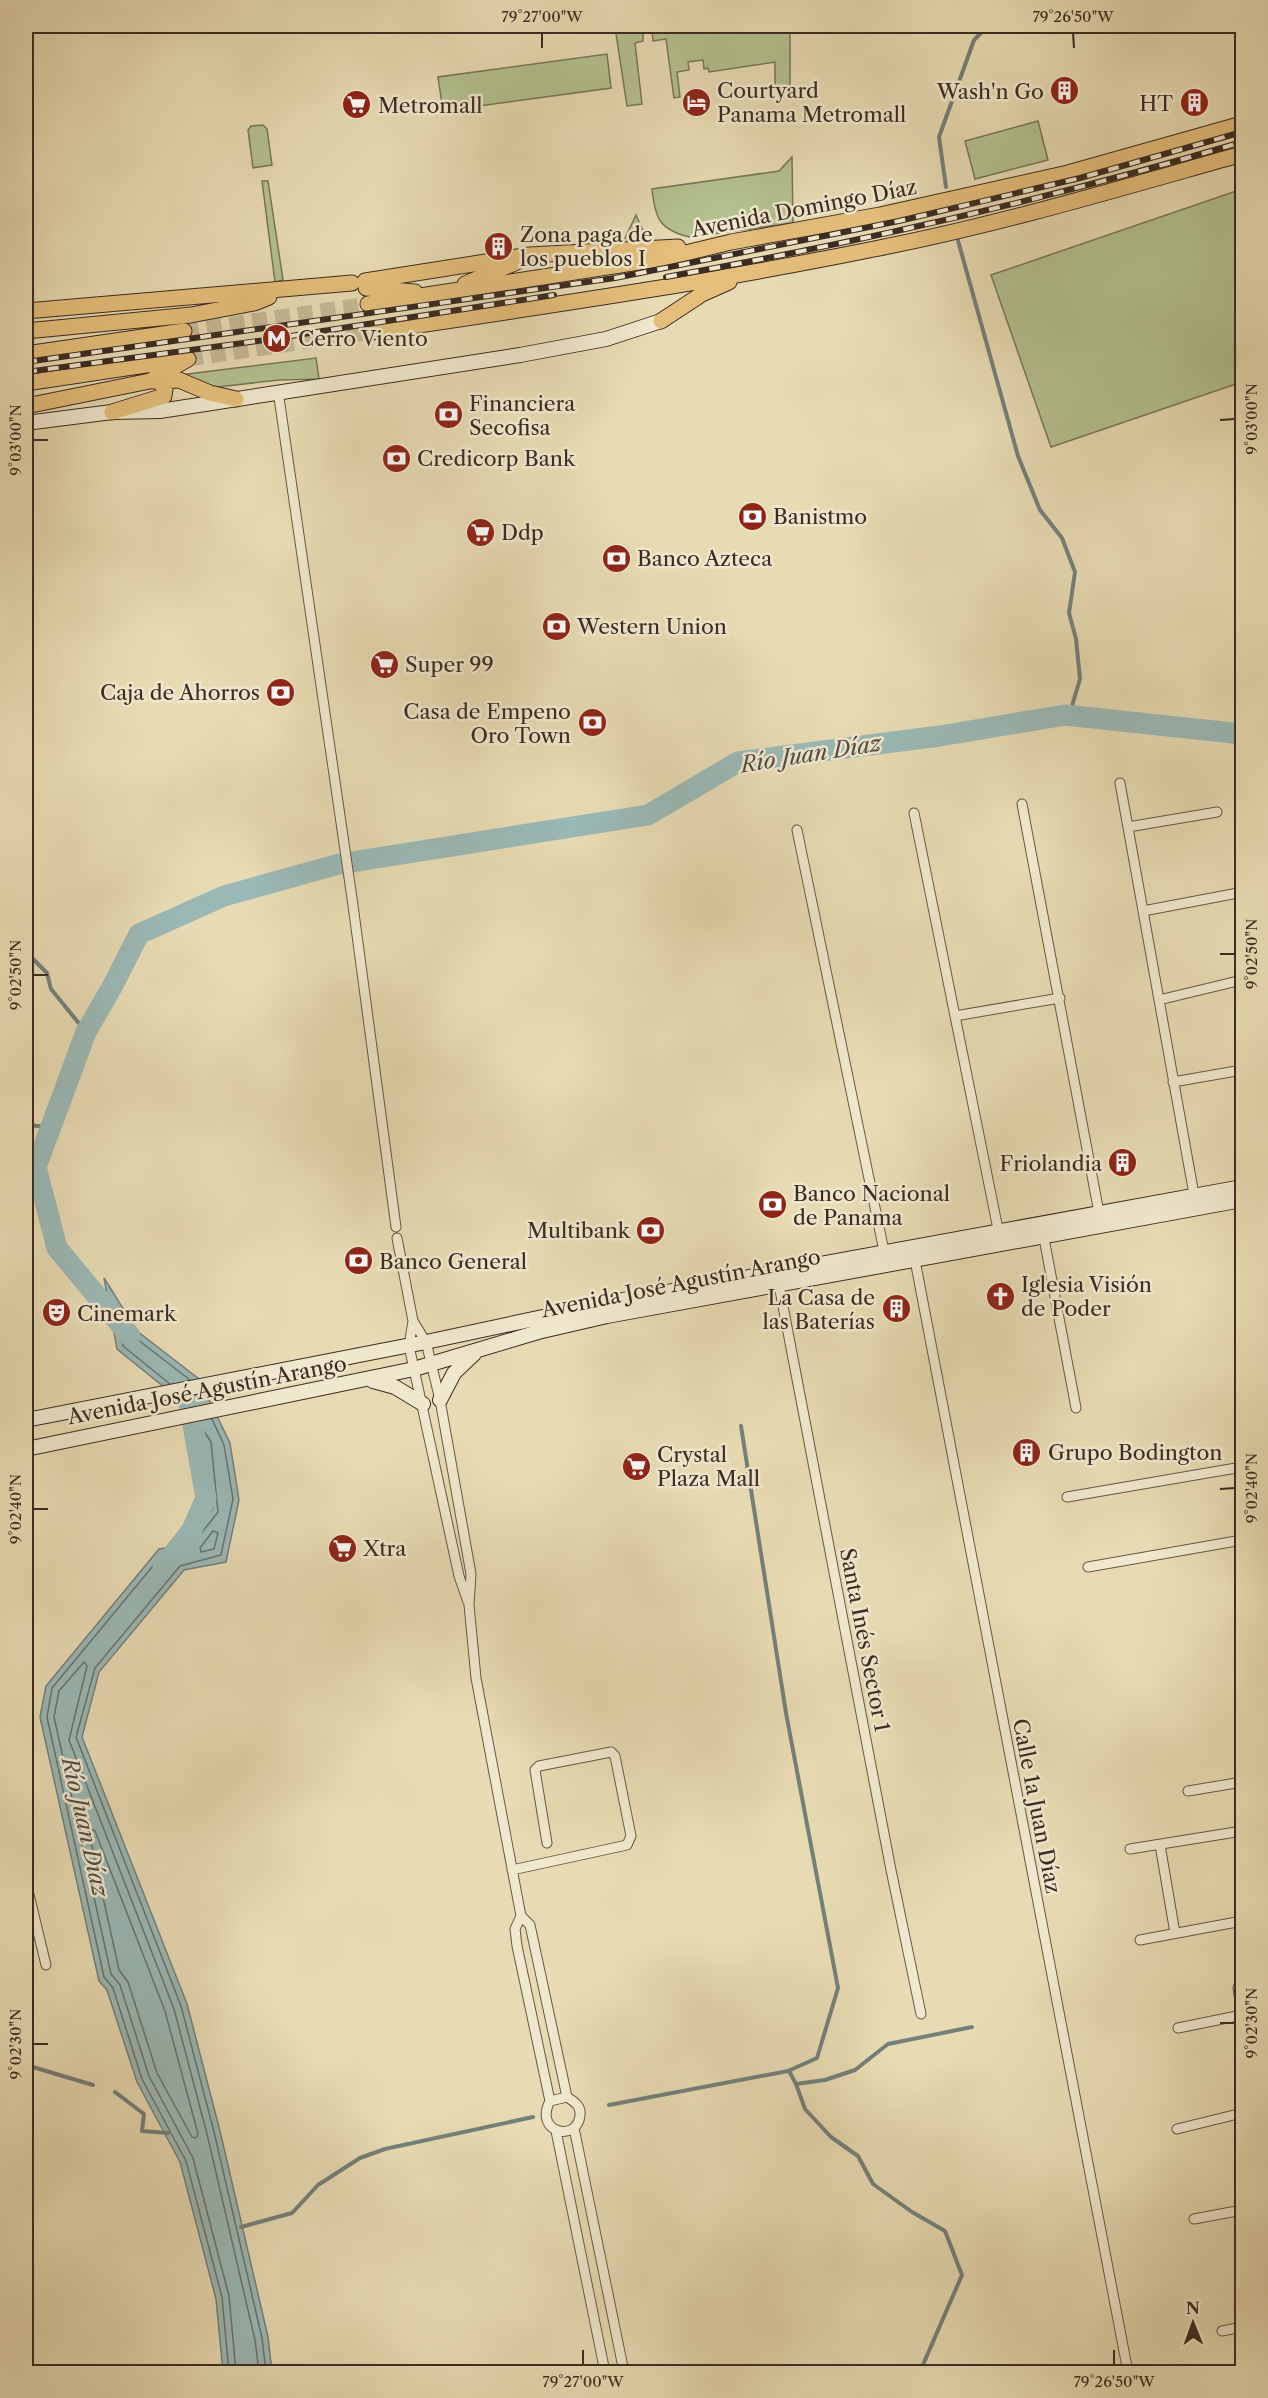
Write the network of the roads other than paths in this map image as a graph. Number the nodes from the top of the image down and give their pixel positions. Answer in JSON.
{"nodes":[{"id":1,"x":1242,"y":124,"type":"edge"},
{"id":2,"x":1242,"y":154,"type":"edge"},
{"id":3,"x":731,"y":242,"type":"junction"},
{"id":4,"x":530,"y":255,"type":"junction"},
{"id":5,"x":748,"y":273,"type":"junction"},
{"id":6,"x":359,"y":285,"type":"junction"},
{"id":7,"x":289,"y":290,"type":"junction"},
{"id":8,"x":438,"y":294,"type":"junction"},
{"id":9,"x":368,"y":304,"type":"tunnel mouth"},
{"id":10,"x":26,"y":311,"type":"edge"},
{"id":11,"x":661,"y":321,"type":"joint"},
{"id":12,"x":26,"y":331,"type":"edge"},
{"id":13,"x":184,"y":331,"type":"tunnel mouth"},
{"id":14,"x":372,"y":332,"type":"tunnel mouth"},
{"id":15,"x":26,"y":354,"type":"edge"},
{"id":16,"x":69,"y":376,"type":"junction"},
{"id":17,"x":148,"y":382,"type":"junction"},
{"id":18,"x":26,"y":383,"type":"edge"},
{"id":19,"x":278,"y":391,"type":"junction"},
{"id":20,"x":236,"y":399,"type":"junction"},
{"id":21,"x":26,"y":406,"type":"edge"},
{"id":22,"x":112,"y":412,"type":"junction"},
{"id":23,"x":26,"y":423,"type":"edge"},
{"id":24,"x":1120,"y":783,"type":"dead end"},
{"id":25,"x":1022,"y":804,"type":"dead end"},
{"id":26,"x":1217,"y":812,"type":"dead end"},
{"id":27,"x":914,"y":813,"type":"dead end"},
{"id":28,"x":1128,"y":827,"type":"junction"},
{"id":29,"x":797,"y":830,"type":"dead end"},
{"id":30,"x":1238,"y":893,"type":"dead end"},
{"id":31,"x":1143,"y":911,"type":"junction"},
{"id":32,"x":1242,"y":980,"type":"edge"},
{"id":33,"x":1060,"y":998,"type":"junction"},
{"id":34,"x":1159,"y":1000,"type":"junction"},
{"id":35,"x":955,"y":1016,"type":"junction"},
{"id":36,"x":1242,"y":1070,"type":"edge"},
{"id":37,"x":1173,"y":1082,"type":"junction"},
{"id":38,"x":1242,"y":1187,"type":"edge"},
{"id":39,"x":1242,"y":1200,"type":"edge"},
{"id":40,"x":1195,"y":1202,"type":"junction"},
{"id":41,"x":1101,"y":1219,"type":"junction"},
{"id":42,"x":396,"y":1227,"type":"dead end"},
{"id":43,"x":1042,"y":1230,"type":"junction"},
{"id":44,"x":1000,"y":1237,"type":"junction"},
{"id":45,"x":398,"y":1238,"type":"dead end"},
{"id":46,"x":884,"y":1251,"type":"junction"},
{"id":47,"x":914,"y":1253,"type":"junction"},
{"id":48,"x":777,"y":1278,"type":"junction"},
{"id":49,"x":413,"y":1320,"type":"junction"},
{"id":50,"x":426,"y":1342,"type":"junction"},
{"id":51,"x":409,"y":1346,"type":"junction"},
{"id":52,"x":476,"y":1352,"type":"junction"},
{"id":53,"x":432,"y":1365,"type":"junction"},
{"id":54,"x":414,"y":1369,"type":"junction"},
{"id":55,"x":368,"y":1379,"type":"junction"},
{"id":56,"x":440,"y":1400,"type":"junction"},
{"id":57,"x":423,"y":1404,"type":"junction"},
{"id":58,"x":1076,"y":1408,"type":"dead end"},
{"id":59,"x":26,"y":1420,"type":"edge"},
{"id":60,"x":26,"y":1449,"type":"edge"},
{"id":61,"x":1242,"y":1467,"type":"edge"},
{"id":62,"x":1067,"y":1497,"type":"dead end"},
{"id":63,"x":1242,"y":1540,"type":"edge"},
{"id":64,"x":1088,"y":1567,"type":"dead end"},
{"id":65,"x":469,"y":1605,"type":"junction"},
{"id":66,"x":1242,"y":1782,"type":"edge"},
{"id":67,"x":1188,"y":1791,"type":"dead end"},
{"id":68,"x":1242,"y":1831,"type":"edge"},
{"id":69,"x":547,"y":1843,"type":"dead end"},
{"id":70,"x":1160,"y":1845,"type":"junction"},
{"id":71,"x":1130,"y":1849,"type":"dead end"},
{"id":72,"x":512,"y":1870,"type":"junction"},
{"id":73,"x":26,"y":1882,"type":"edge"},
{"id":74,"x":521,"y":1916,"type":"junction"},
{"id":75,"x":1242,"y":1921,"type":"edge"},
{"id":76,"x":1176,"y":1933,"type":"junction"},
{"id":77,"x":1140,"y":1940,"type":"dead end"},
{"id":78,"x":46,"y":1965,"type":"dead end"},
{"id":79,"x":1242,"y":1978,"type":"edge"},
{"id":80,"x":921,"y":2014,"type":"dead end"},
{"id":81,"x":1242,"y":2016,"type":"edge"},
{"id":82,"x":1179,"y":2028,"type":"dead end"},
{"id":83,"x":567,"y":2097,"type":"junction"},
{"id":84,"x":550,"y":2101,"type":"junction"},
{"id":85,"x":1242,"y":2113,"type":"edge"},
{"id":86,"x":574,"y":2128,"type":"junction"},
{"id":87,"x":1177,"y":2129,"type":"dead end"},
{"id":88,"x":556,"y":2131,"type":"junction"},
{"id":89,"x":1242,"y":2210,"type":"edge"},
{"id":90,"x":1194,"y":2219,"type":"dead end"},
{"id":91,"x":1242,"y":2327,"type":"edge"},
{"id":92,"x":1222,"y":2331,"type":"dead end"},
{"id":93,"x":605,"y":2373,"type":"edge"},
{"id":94,"x":624,"y":2373,"type":"edge"},
{"id":95,"x":1128,"y":2373,"type":"edge"}],
"edges":[{"from":1,"to":3,"type":"main road","name":"Avenida Domingo Díaz"},
{"from":2,"to":5,"type":"main road"},
{"from":3,"to":4,"type":"main road"},
{"from":3,"to":8,"type":"main road","name":"Avenida Domingo Díaz"},
{"from":4,"to":6,"type":"main road"},
{"from":4,"to":8,"type":"main road"},
{"from":5,"to":11,"type":"main road"},
{"from":5,"to":14,"type":"main road"},
{"from":6,"to":7,"type":"main road"},
{"from":6,"to":8,"type":"main road"},
{"from":7,"to":10,"type":"main road"},
{"from":7,"to":12,"type":"main road"},
{"from":8,"to":9,"type":"main road","name":"Avenida Domingo Díaz"},
{"from":11,"to":19,"type":"main road"},
{"from":13,"to":15,"type":"main road"},
{"from":16,"to":17,"type":"main road"},
{"from":16,"to":17,"type":"main road"},
{"from":16,"to":18,"type":"main road"},
{"from":17,"to":20,"type":"main road"},
{"from":17,"to":21,"type":"main road"},
{"from":17,"to":22,"type":"main road"},
{"from":19,"to":20,"type":"main road"},
{"from":19,"to":42,"type":"street"},
{"from":20,"to":22,"type":"main road"},
{"from":22,"to":23,"type":"main road"},
{"from":24,"to":28,"type":"street"},
{"from":25,"to":33,"type":"street"},
{"from":26,"to":28,"type":"street"},
{"from":27,"to":35,"type":"street"},
{"from":28,"to":31,"type":"street"},
{"from":29,"to":46,"type":"street"},
{"from":30,"to":31,"type":"street"},
{"from":31,"to":34,"type":"street"},
{"from":32,"to":34,"type":"street"},
{"from":33,"to":35,"type":"street"},
{"from":33,"to":41,"type":"street"},
{"from":34,"to":37,"type":"street"},
{"from":35,"to":44,"type":"street"},
{"from":36,"to":37,"type":"street"},
{"from":37,"to":40,"type":"street"},
{"from":38,"to":40,"type":"main road","name":"Avenida José Agustín Arango"},
{"from":39,"to":40,"type":"main road","name":"Avenida José Agustín Arango"},
{"from":40,"to":41,"type":"main road","name":"Avenida José Agustín Arango"},
{"from":41,"to":43,"type":"main road","name":"Avenida José Agustín Arango"},
{"from":43,"to":44,"type":"main road","name":"Avenida José Agustín Arango"},
{"from":43,"to":58,"type":"street"},
{"from":44,"to":47,"type":"main road","name":"Avenida José Agustín Arango"},
{"from":45,"to":49,"type":"street"},
{"from":46,"to":47,"type":"main road","name":"Avenida José Agustín Arango"},
{"from":46,"to":48,"type":"main road","name":"Avenida José Agustín Arango"},
{"from":47,"to":48,"type":"main road","name":"Avenida José Agustín Arango"},
{"from":47,"to":95,"type":"street","name":"Calle 1a Juan Díaz"},
{"from":48,"to":50,"type":"main road","name":"Avenida José Agustín Arango"},
{"from":48,"to":52,"type":"main road","name":"Avenida José Agustín Arango"},
{"from":48,"to":80,"type":"street","name":"Santa Inés Sector 1"},
{"from":49,"to":50,"type":"street"},
{"from":49,"to":51,"type":"street"},
{"from":50,"to":51,"type":"main road","name":"Avenida José Agustín Arango"},
{"from":50,"to":53,"type":"street"},
{"from":51,"to":54,"type":"street"},
{"from":51,"to":59,"type":"main road","name":"Avenida José Agustín Arango"},
{"from":52,"to":53,"type":"main road","name":"Avenida José Agustín Arango"},
{"from":52,"to":56,"type":"main road"},
{"from":53,"to":54,"type":"main road","name":"Avenida José Agustín Arango"},
{"from":53,"to":56,"type":"street"},
{"from":54,"to":55,"type":"main road","name":"Avenida José Agustín Arango"},
{"from":54,"to":57,"type":"street"},
{"from":55,"to":57,"type":"main road"},
{"from":55,"to":60,"type":"main road","name":"Avenida José Agustín Arango"},
{"from":56,"to":65,"type":"street"},
{"from":57,"to":65,"type":"street"},
{"from":61,"to":62,"type":"street"},
{"from":63,"to":64,"type":"street"},
{"from":65,"to":72,"type":"street"},
{"from":66,"to":67,"type":"street"},
{"from":68,"to":70,"type":"street"},
{"from":69,"to":72,"type":"street"},
{"from":70,"to":71,"type":"street"},
{"from":70,"to":76,"type":"street"},
{"from":72,"to":74,"type":"street"},
{"from":73,"to":78,"type":"street"},
{"from":74,"to":83,"type":"street"},
{"from":74,"to":84,"type":"street"},
{"from":75,"to":76,"type":"street"},
{"from":76,"to":77,"type":"street"},
{"from":79,"to":81,"type":"street"},
{"from":81,"to":82,"type":"street"},
{"from":83,"to":84,"type":"street"},
{"from":83,"to":86,"type":"street"},
{"from":84,"to":88,"type":"street"},
{"from":85,"to":87,"type":"street"},
{"from":86,"to":88,"type":"street"},
{"from":86,"to":94,"type":"street"},
{"from":88,"to":93,"type":"street"},
{"from":89,"to":90,"type":"street"},
{"from":91,"to":92,"type":"street"}]}
